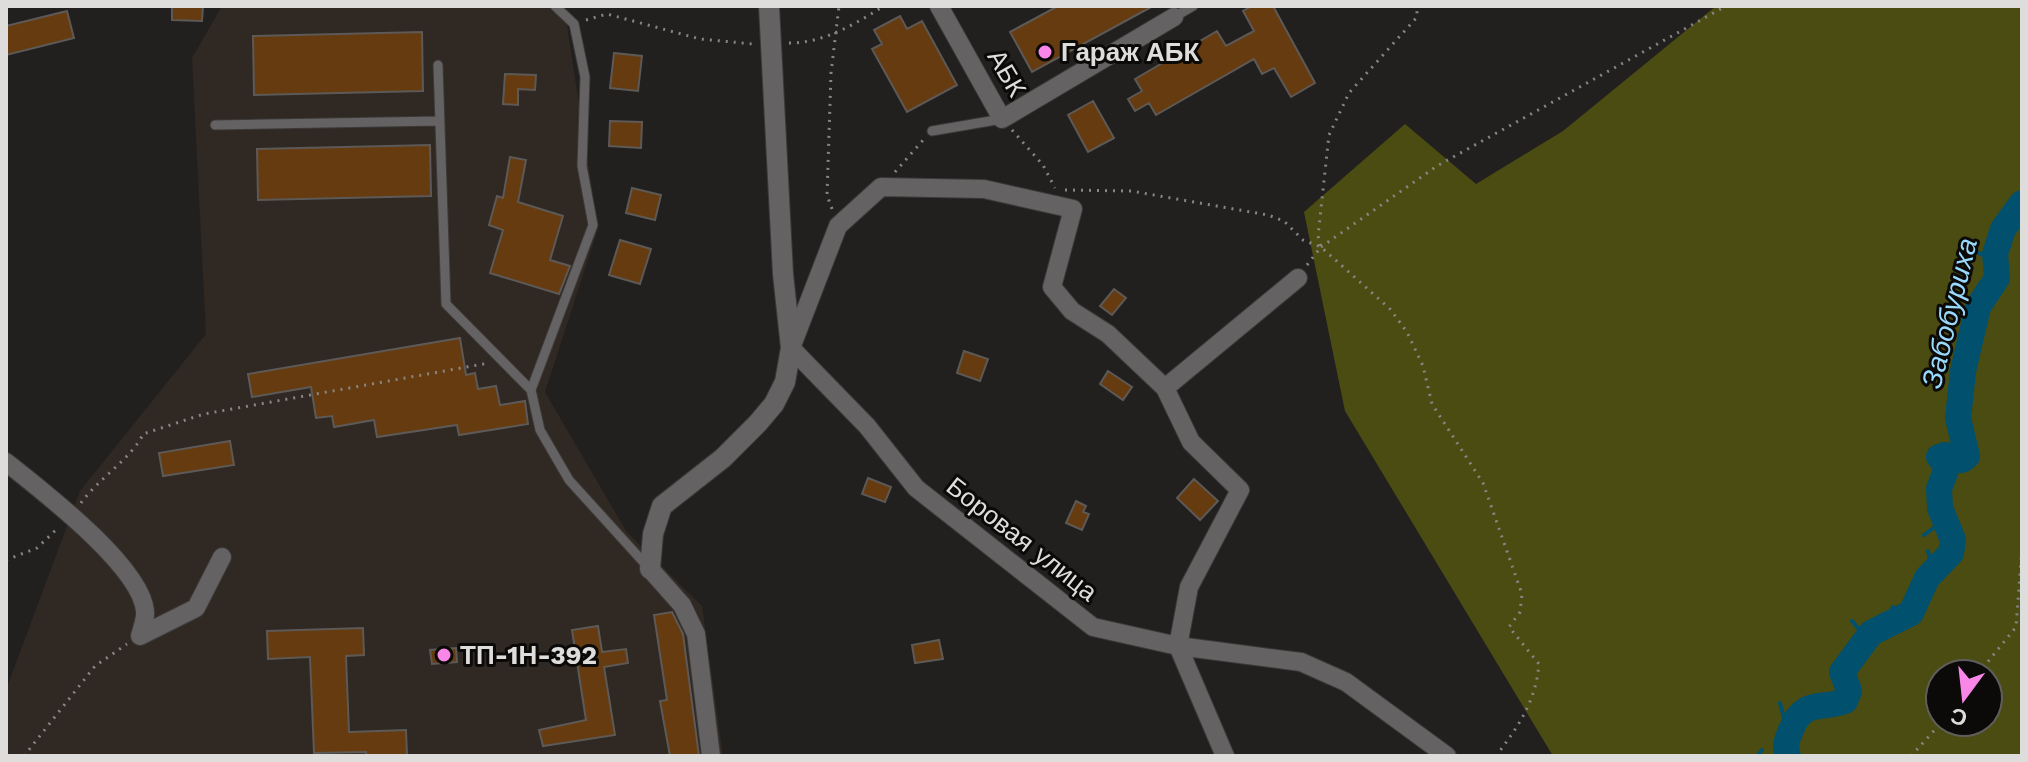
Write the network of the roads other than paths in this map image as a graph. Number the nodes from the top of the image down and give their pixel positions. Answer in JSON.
{"nodes":[{"id":1,"x":555,"y":6,"type":"edge"},
{"id":2,"x":769,"y":6,"type":"edge"},
{"id":3,"x":939,"y":6,"type":"edge"},
{"id":4,"x":1193,"y":6,"type":"edge"},
{"id":5,"x":1174,"y":17,"type":"joint"},
{"id":6,"x":438,"y":65,"type":"dead end"},
{"id":7,"x":1002,"y":119,"type":"junction"},
{"id":8,"x":440,"y":121,"type":"junction"},
{"id":9,"x":215,"y":125,"type":"dead end"},
{"id":10,"x":932,"y":131,"type":"road end"},
{"id":11,"x":1298,"y":278,"type":"road end"},
{"id":12,"x":791,"y":348,"type":"junction"},
{"id":13,"x":1165,"y":388,"type":"junction"},
{"id":14,"x":531,"y":390,"type":"junction"},
{"id":15,"x":6,"y":462,"type":"edge"},
{"id":16,"x":222,"y":557,"type":"dead end"},
{"id":17,"x":650,"y":569,"type":"junction"},
{"id":18,"x":1178,"y":646,"type":"junction"},
{"id":19,"x":711,"y":756,"type":"edge"},
{"id":20,"x":1225,"y":756,"type":"edge"},
{"id":21,"x":1447,"y":756,"type":"edge"}],
"edges":[{"from":1,"to":14,"type":"lane"},
{"from":2,"to":12,"type":"street"},
{"from":3,"to":7,"type":"street","name":"АБК"},
{"from":4,"to":5,"type":"lane"},
{"from":5,"to":7,"type":"street","name":"АБК"},
{"from":6,"to":8,"type":"lane"},
{"from":7,"to":10,"type":"lane"},
{"from":8,"to":9,"type":"lane"},
{"from":8,"to":14,"type":"lane"},
{"from":11,"to":13,"type":"street"},
{"from":12,"to":13,"type":"street"},
{"from":12,"to":17,"type":"street"},
{"from":12,"to":18,"type":"street","name":"Боровая улица"},
{"from":13,"to":18,"type":"street"},
{"from":14,"to":17,"type":"lane"},
{"from":15,"to":16,"type":"street"},
{"from":17,"to":19,"type":"street"},
{"from":18,"to":20,"type":"street"},
{"from":18,"to":21,"type":"street","name":"Боровая улица"}]}
